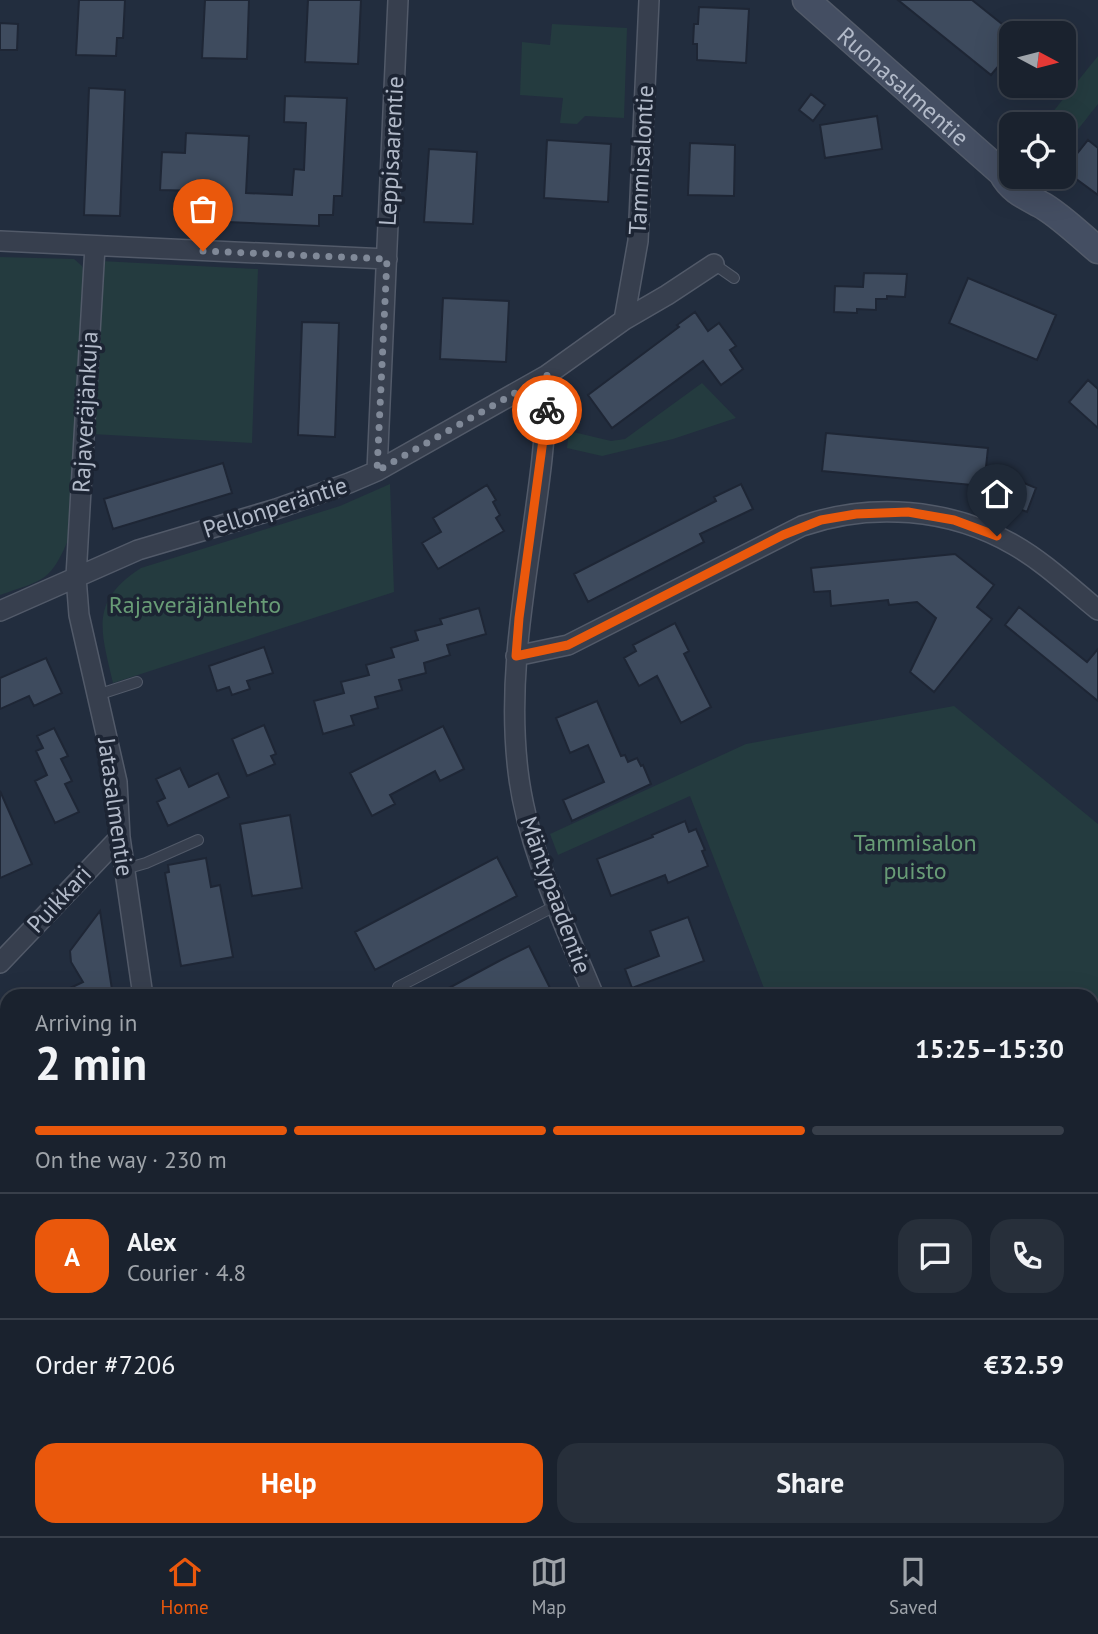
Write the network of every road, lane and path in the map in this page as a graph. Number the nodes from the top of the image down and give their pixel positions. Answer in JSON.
{"nodes":[{"id":1,"x":398,"y":0,"type":"edge"},
{"id":2,"x":649,"y":0,"type":"edge"},
{"id":3,"x":806,"y":0,"type":"edge"},
{"id":4,"x":0,"y":241,"type":"edge"},
{"id":5,"x":95,"y":246,"type":"junction"},
{"id":6,"x":1098,"y":250,"type":"edge"},
{"id":7,"x":387,"y":259,"type":"junction"},
{"id":8,"x":714,"y":264,"type":"joint"},
{"id":9,"x":734,"y":278,"type":"dead end"},
{"id":10,"x":624,"y":320,"type":"junction"},
{"id":11,"x":547,"y":375,"type":"junction"},
{"id":12,"x":377,"y":471,"type":"junction"},
{"id":13,"x":76,"y":577,"type":"junction"},
{"id":14,"x":1098,"y":610,"type":"edge"},
{"id":15,"x":0,"y":611,"type":"edge"},
{"id":16,"x":516,"y":656,"type":"junction"},
{"id":17,"x":137,"y":682,"type":"dead end"},
{"id":18,"x":97,"y":695,"type":"junction"},
{"id":19,"x":120,"y":837,"type":"junction"},
{"id":20,"x":198,"y":840,"type":"dead end"},
{"id":21,"x":125,"y":869,"type":"junction"},
{"id":22,"x":557,"y":905,"type":"junction"},
{"id":23,"x":0,"y":963,"type":"edge"},
{"id":24,"x":398,"y":987,"type":"dead end"},
{"id":25,"x":143,"y":989,"type":"edge"},
{"id":26,"x":591,"y":989,"type":"edge"}],
"edges":[{"from":1,"to":7,"type":"street","name":"Leppisaarentie"},
{"from":2,"to":10,"type":"street","name":"Tammisalontie"},
{"from":3,"to":6,"type":"street","name":"Ruonasalmentie"},
{"from":4,"to":5,"type":"street"},
{"from":5,"to":7,"type":"street"},
{"from":5,"to":13,"type":"street","name":"Rajaveräjänkuja"},
{"from":7,"to":12,"type":"street","name":"Leppisaarentie"},
{"from":8,"to":9,"type":"lane"},
{"from":8,"to":10,"type":"street","name":"Pellonperäntie"},
{"from":10,"to":11,"type":"street","name":"Pellonperäntie"},
{"from":11,"to":12,"type":"street","name":"Pellonperäntie"},
{"from":11,"to":16,"type":"street","name":"Mäntypaadentie"},
{"from":12,"to":13,"type":"street","name":"Pellonperäntie"},
{"from":13,"to":15,"type":"street","name":"Pellonperäntie"},
{"from":13,"to":18,"type":"street","name":"Jatasalmentie"},
{"from":14,"to":16,"type":"street"},
{"from":16,"to":22,"type":"street","name":"Mäntypaadentie"},
{"from":17,"to":18,"type":"lane"},
{"from":18,"to":19,"type":"street","name":"Jatasalmentie"},
{"from":19,"to":21,"type":"street","name":"Jatasalmentie"},
{"from":19,"to":23,"type":"street","name":"Puikkari"},
{"from":20,"to":21,"type":"lane"},
{"from":21,"to":25,"type":"street","name":"Jatasalmentie"},
{"from":22,"to":24,"type":"lane"},
{"from":22,"to":26,"type":"street","name":"Mäntypaadentie"}]}
